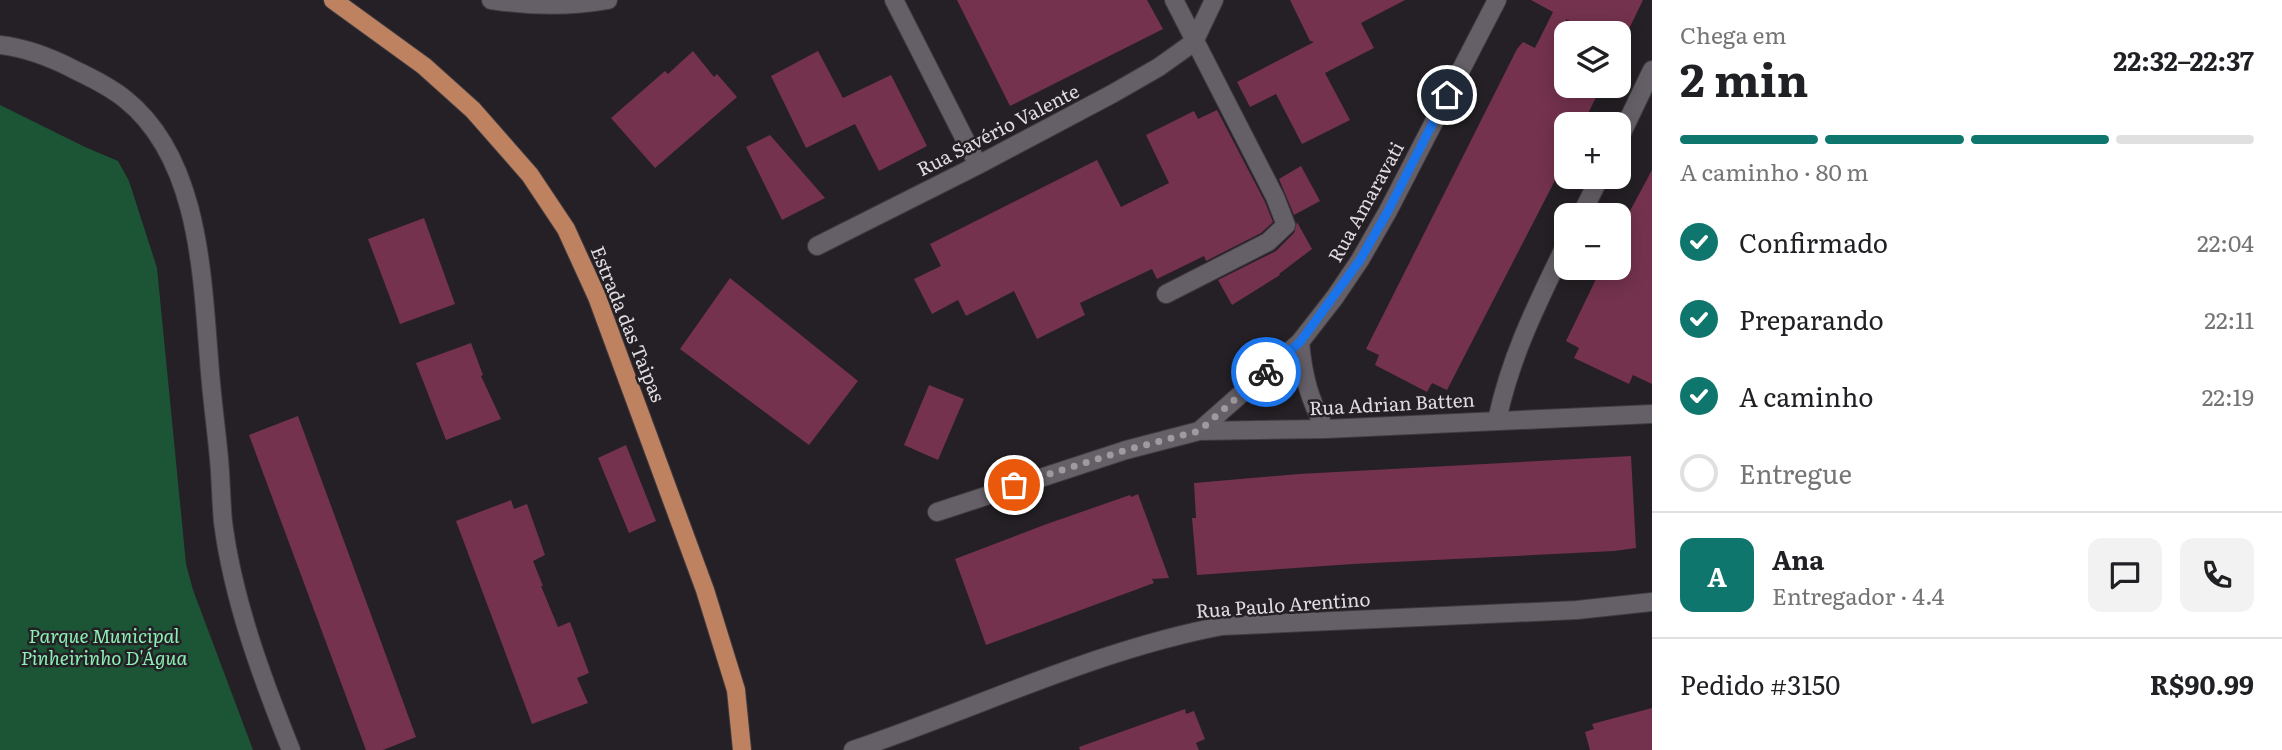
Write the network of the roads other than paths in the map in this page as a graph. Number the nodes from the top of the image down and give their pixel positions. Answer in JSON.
{"nodes":[{"id":1,"x":333,"y":0,"type":"edge"},
{"id":2,"x":491,"y":0,"type":"edge"},
{"id":3,"x":608,"y":0,"type":"edge"},
{"id":4,"x":894,"y":0,"type":"edge"},
{"id":5,"x":1174,"y":0,"type":"edge"},
{"id":6,"x":1214,"y":0,"type":"edge"},
{"id":7,"x":1497,"y":0,"type":"edge"},
{"id":8,"x":1194,"y":41,"type":"junction"},
{"id":9,"x":0,"y":45,"type":"edge"},
{"id":10,"x":1652,"y":70,"type":"edge"},
{"id":11,"x":1631,"y":114,"type":"edge"},
{"id":12,"x":978,"y":165,"type":"junction"},
{"id":13,"x":817,"y":246,"type":"dead end"},
{"id":14,"x":1554,"y":269,"type":"edge"},
{"id":15,"x":1166,"y":294,"type":"dead end"},
{"id":16,"x":1300,"y":342,"type":"junction"},
{"id":17,"x":1652,"y":414,"type":"edge"},
{"id":18,"x":1497,"y":420,"type":"junction"},
{"id":19,"x":1325,"y":429,"type":"junction"},
{"id":20,"x":1199,"y":431,"type":"junction"},
{"id":21,"x":937,"y":512,"type":"dead end"},
{"id":22,"x":1652,"y":602,"type":"edge"},
{"id":23,"x":291,"y":750,"type":"edge"},
{"id":24,"x":742,"y":750,"type":"edge"},
{"id":25,"x":853,"y":750,"type":"edge"}],
"edges":[{"from":1,"to":24,"type":"main road","name":"Estrada das Taipas"},
{"from":2,"to":3,"type":"street"},
{"from":4,"to":12,"type":"street"},
{"from":5,"to":8,"type":"street"},
{"from":6,"to":8,"type":"street","name":"Rua Savério Valente"},
{"from":7,"to":16,"type":"street","name":"Rua Amaravati"},
{"from":8,"to":12,"type":"street","name":"Rua Savério Valente"},
{"from":8,"to":15,"type":"street"},
{"from":9,"to":23,"type":"street"},
{"from":10,"to":11,"type":"street"},
{"from":12,"to":13,"type":"street","name":"Rua Savério Valente"},
{"from":14,"to":18,"type":"street"},
{"from":16,"to":19,"type":"street"},
{"from":16,"to":20,"type":"street","name":"Rua Amaravati"},
{"from":17,"to":18,"type":"street","name":"Rua Adrian Batten"},
{"from":18,"to":19,"type":"street","name":"Rua Adrian Batten"},
{"from":19,"to":20,"type":"street","name":"Rua Adrian Batten"},
{"from":20,"to":21,"type":"street","name":"Rua Adrian Batten"},
{"from":22,"to":25,"type":"street","name":"Rua Paulo Arentino"}]}
